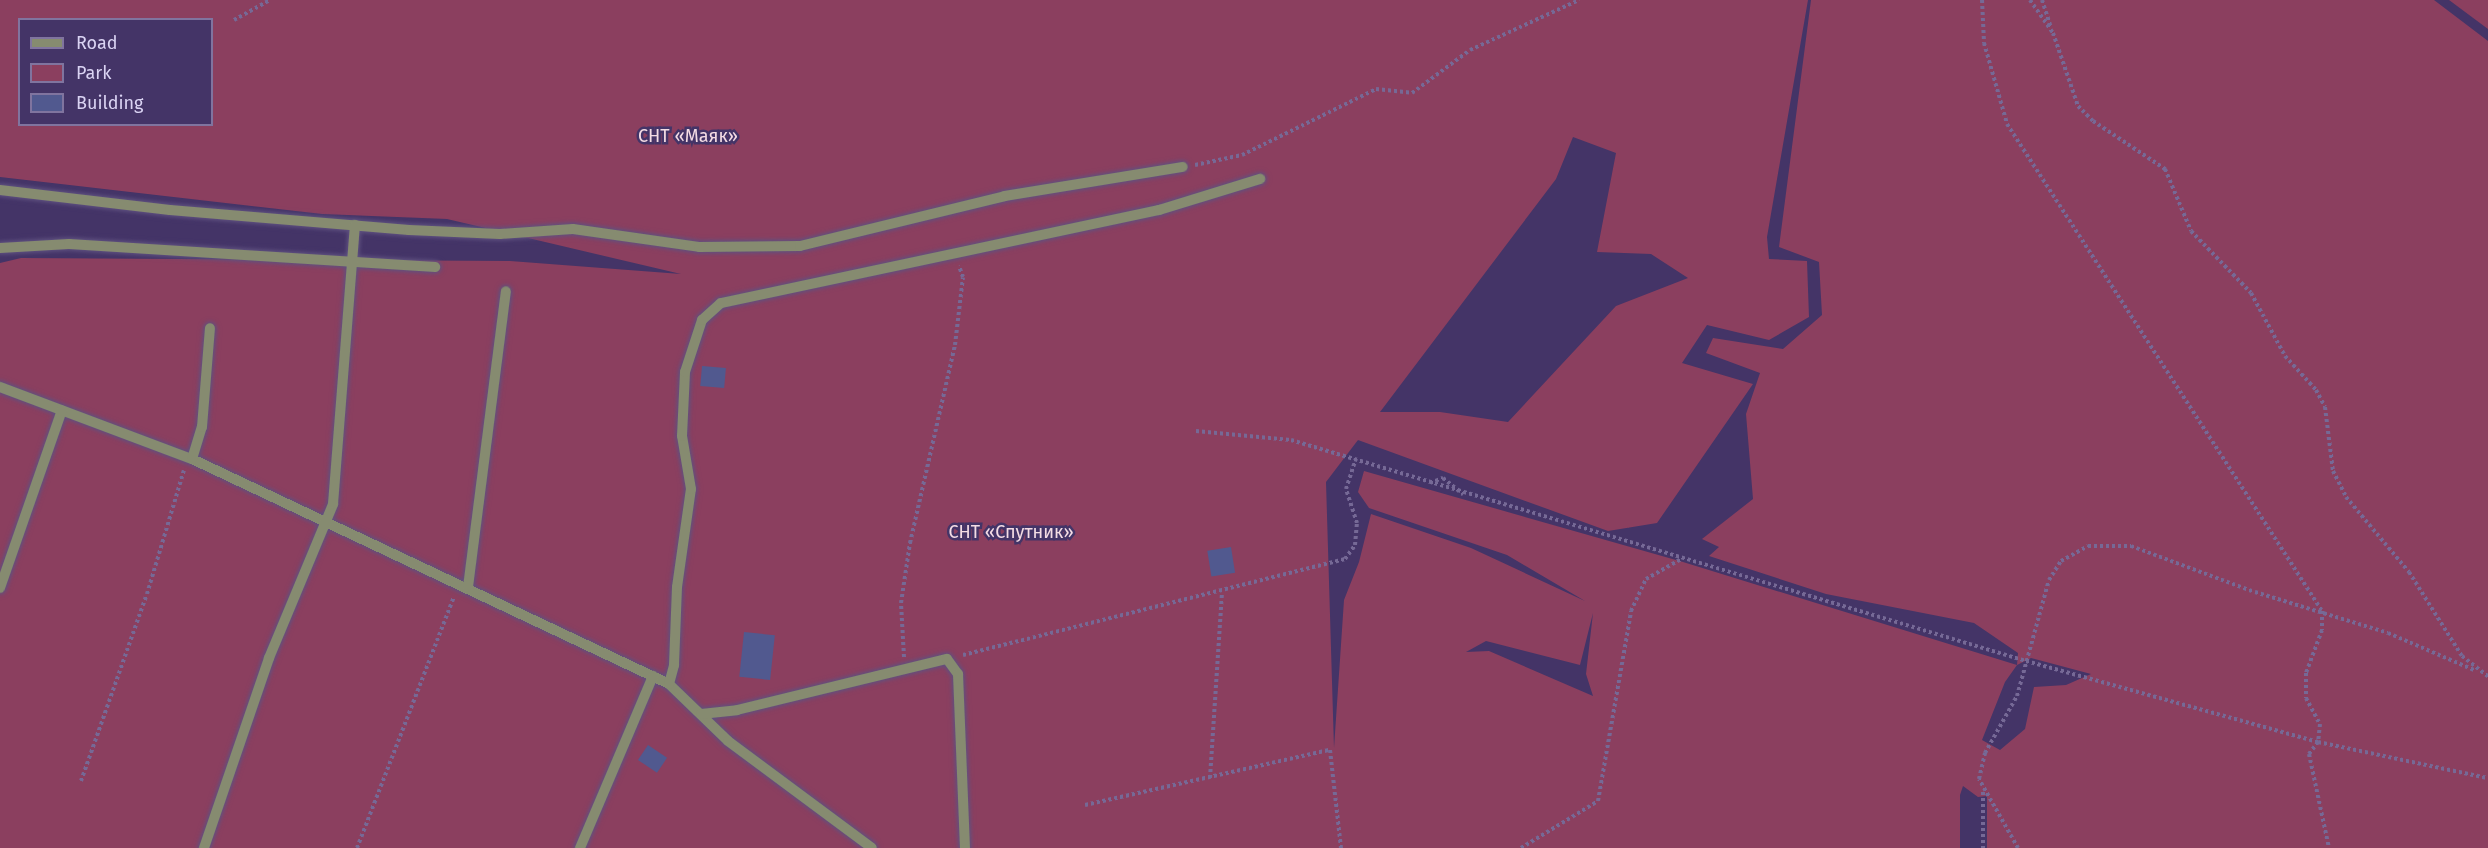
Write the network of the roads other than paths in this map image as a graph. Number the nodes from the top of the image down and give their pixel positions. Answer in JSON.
{"nodes":[{"id":1,"x":1183,"y":167,"type":"road end"},
{"id":2,"x":1260,"y":179,"type":"dead end"},
{"id":3,"x":0,"y":190,"type":"edge"},
{"id":4,"x":355,"y":225,"type":"junction"},
{"id":5,"x":0,"y":248,"type":"edge"},
{"id":6,"x":353,"y":260,"type":"junction"},
{"id":7,"x":435,"y":267,"type":"dead end"},
{"id":8,"x":506,"y":291,"type":"dead end"},
{"id":9,"x":210,"y":328,"type":"dead end"},
{"id":10,"x":0,"y":387,"type":"edge"},
{"id":11,"x":62,"y":410,"type":"junction"},
{"id":12,"x":189,"y":458,"type":"junction"},
{"id":13,"x":326,"y":521,"type":"junction"},
{"id":14,"x":464,"y":585,"type":"junction"},
{"id":15,"x":0,"y":588,"type":"edge"},
{"id":16,"x":653,"y":676,"type":"junction"},
{"id":17,"x":669,"y":684,"type":"junction"},
{"id":18,"x":700,"y":714,"type":"junction"},
{"id":19,"x":204,"y":848,"type":"edge"},
{"id":20,"x":580,"y":848,"type":"edge"},
{"id":21,"x":872,"y":848,"type":"edge"},
{"id":22,"x":965,"y":848,"type":"edge"}],
"edges":[{"from":1,"to":4,"type":"street"},
{"from":2,"to":17,"type":"street"},
{"from":3,"to":4,"type":"street"},
{"from":4,"to":6,"type":"street"},
{"from":5,"to":6,"type":"street"},
{"from":6,"to":7,"type":"street"},
{"from":6,"to":13,"type":"street"},
{"from":8,"to":14,"type":"street"},
{"from":9,"to":12,"type":"street"},
{"from":10,"to":11,"type":"street"},
{"from":11,"to":12,"type":"street"},
{"from":11,"to":15,"type":"street"},
{"from":12,"to":13,"type":"street"},
{"from":13,"to":14,"type":"street"},
{"from":13,"to":19,"type":"street"},
{"from":14,"to":16,"type":"street"},
{"from":16,"to":17,"type":"street"},
{"from":16,"to":20,"type":"street"},
{"from":17,"to":18,"type":"street"},
{"from":18,"to":21,"type":"street"},
{"from":18,"to":22,"type":"street"}]}
